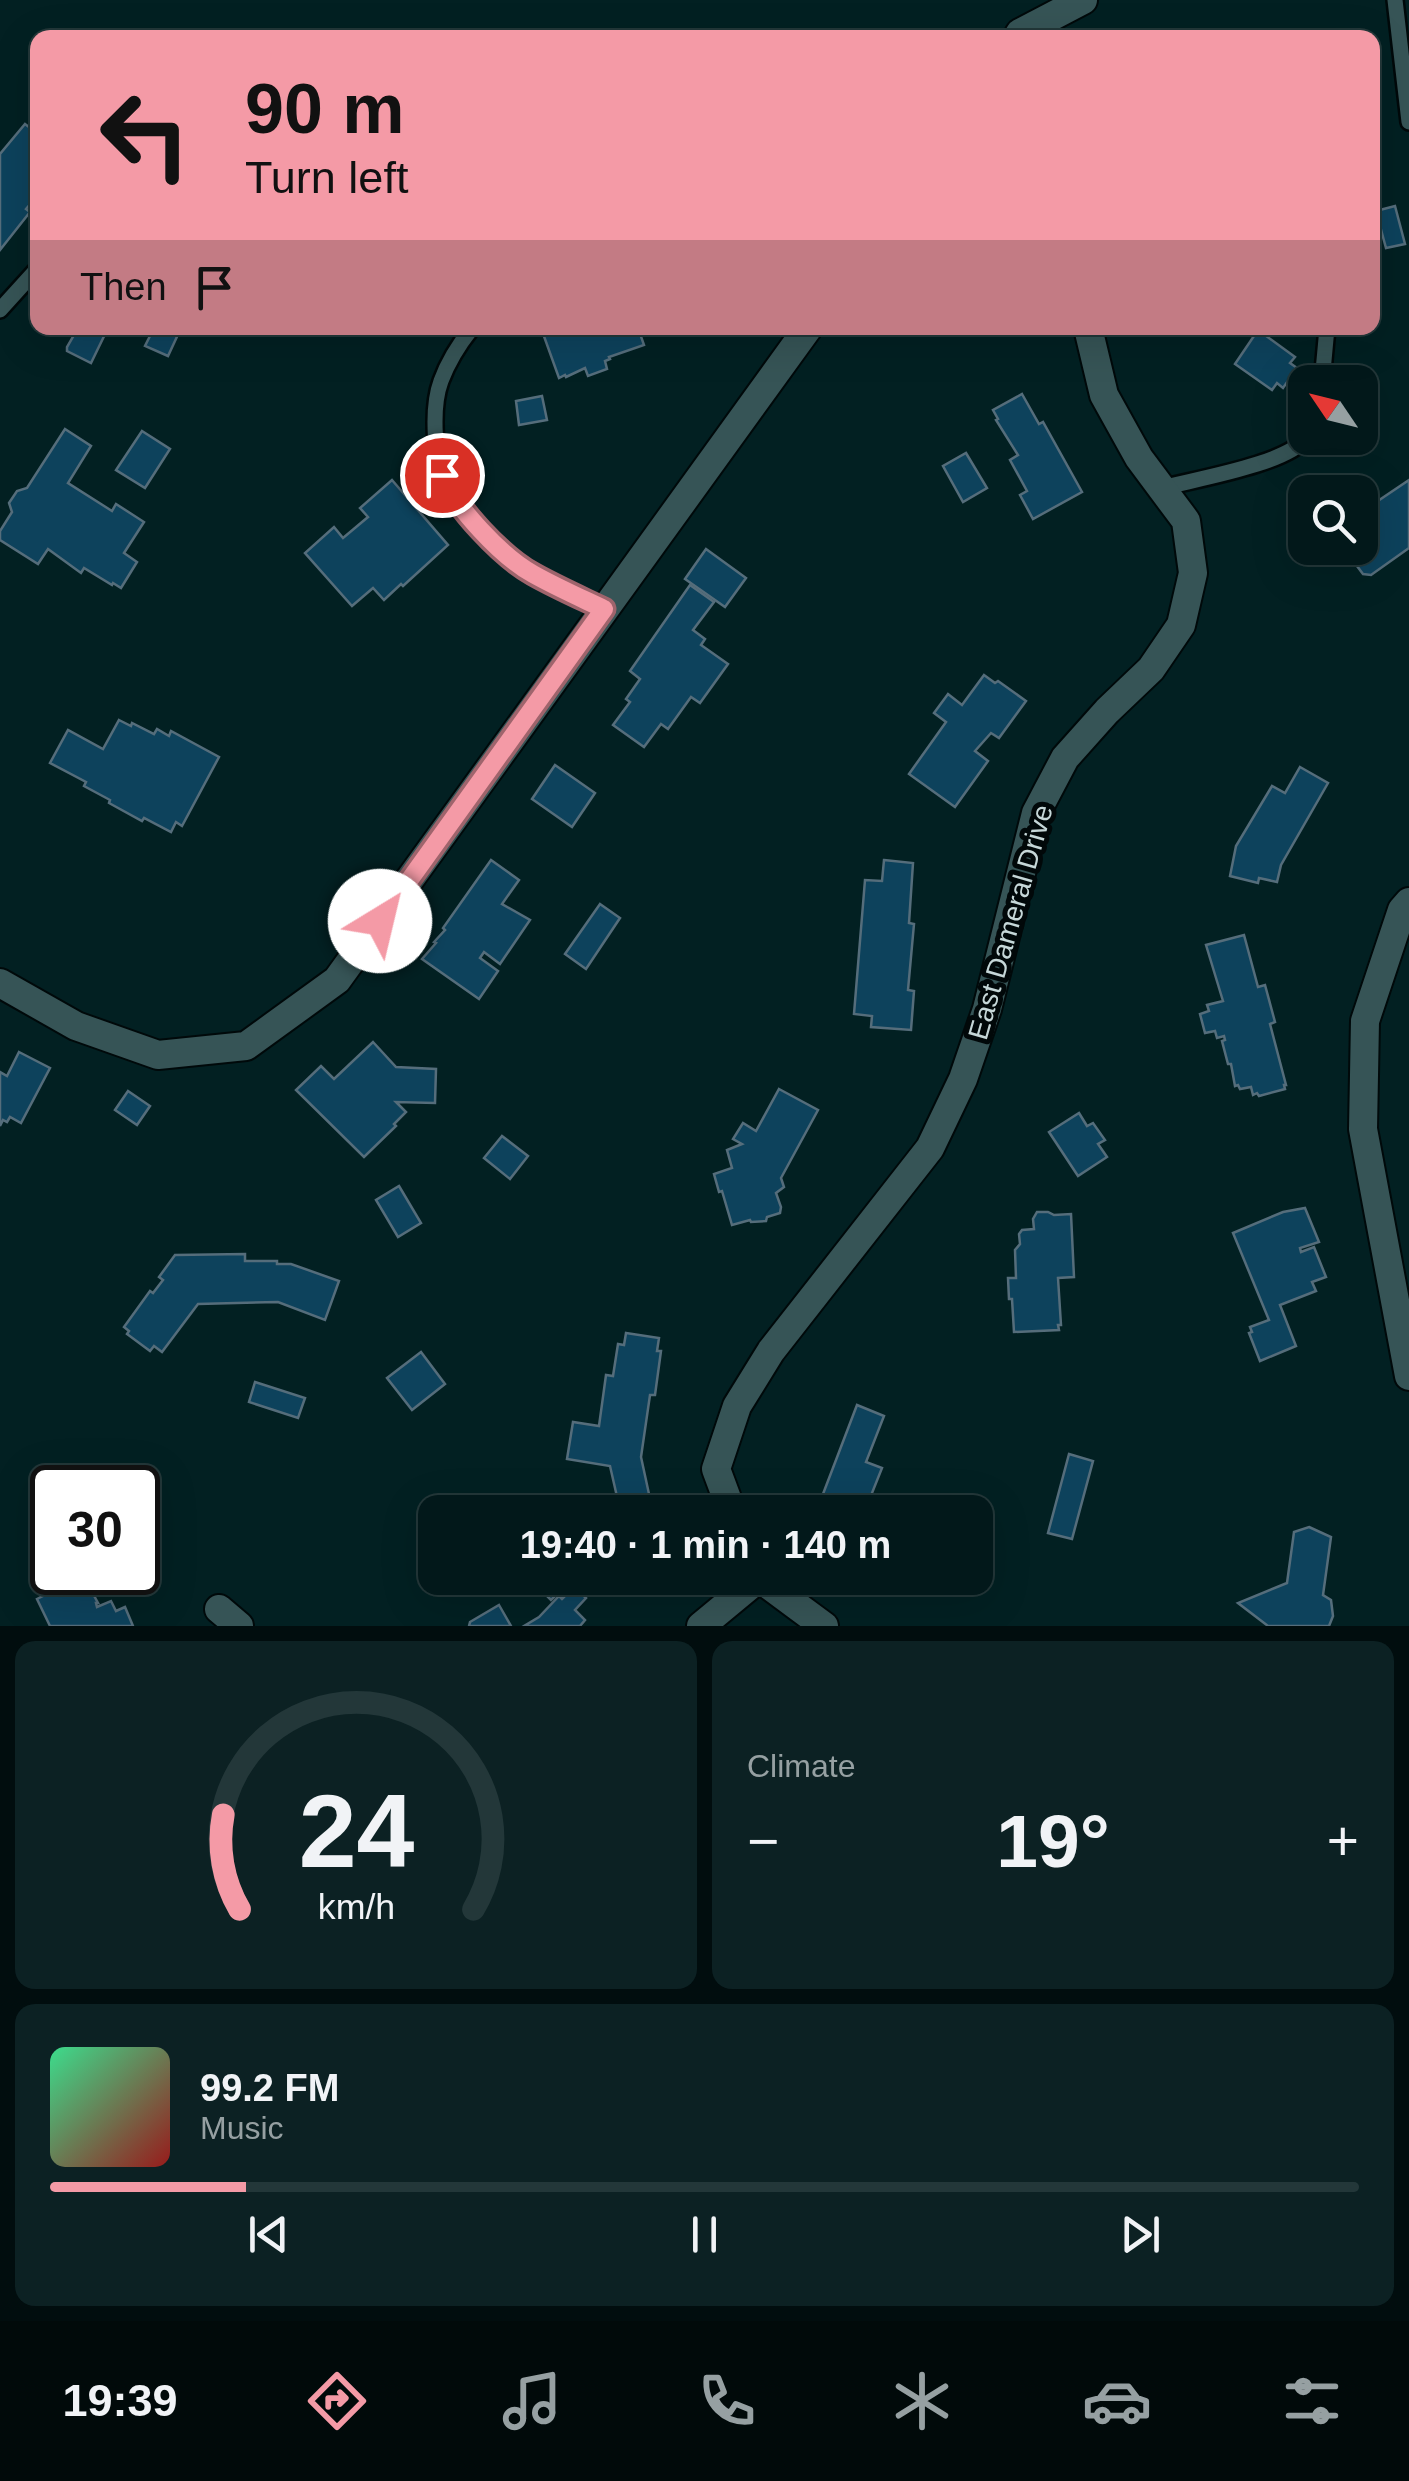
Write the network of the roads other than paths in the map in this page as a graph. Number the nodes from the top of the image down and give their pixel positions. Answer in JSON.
{"nodes":[{"id":1,"x":1083,"y":0,"type":"edge"},
{"id":2,"x":1395,"y":0,"type":"edge"},
{"id":3,"x":1027,"y":30,"type":"edge"},
{"id":4,"x":1409,"y":122,"type":"edge"},
{"id":5,"x":30,"y":277,"type":"edge"},
{"id":6,"x":0,"y":310,"type":"edge"},
{"id":7,"x":466,"y":335,"type":"edge"},
{"id":8,"x":803,"y":335,"type":"edge"},
{"id":9,"x":1090,"y":335,"type":"edge"},
{"id":10,"x":1326,"y":335,"type":"edge"},
{"id":11,"x":1324,"y":365,"type":"edge"},
{"id":12,"x":1288,"y":452,"type":"edge"},
{"id":13,"x":1162,"y":488,"type":"junction"},
{"id":14,"x":604,"y":609,"type":"junction"},
{"id":15,"x":1409,"y":902,"type":"edge"},
{"id":16,"x":0,"y":983,"type":"edge"},
{"id":17,"x":1409,"y":1376,"type":"edge"},
{"id":18,"x":726,"y":1495,"type":"edge"},
{"id":19,"x":738,"y":1595,"type":"edge"},
{"id":20,"x":782,"y":1595,"type":"edge"},
{"id":21,"x":701,"y":1626,"type":"edge"},
{"id":22,"x":824,"y":1626,"type":"edge"}],
"edges":[{"from":1,"to":3,"type":"street"},
{"from":2,"to":4,"type":"lane"},
{"from":5,"to":6,"type":"lane"},
{"from":7,"to":14,"type":"lane"},
{"from":8,"to":14,"type":"street"},
{"from":9,"to":13,"type":"street","name":"East Dameral Drive"},
{"from":10,"to":11,"type":"lane"},
{"from":12,"to":13,"type":"lane"},
{"from":13,"to":18,"type":"street","name":"East Dameral Drive"},
{"from":14,"to":16,"type":"street"},
{"from":15,"to":17,"type":"street"},
{"from":19,"to":21,"type":"street"},
{"from":20,"to":22,"type":"street"}]}
